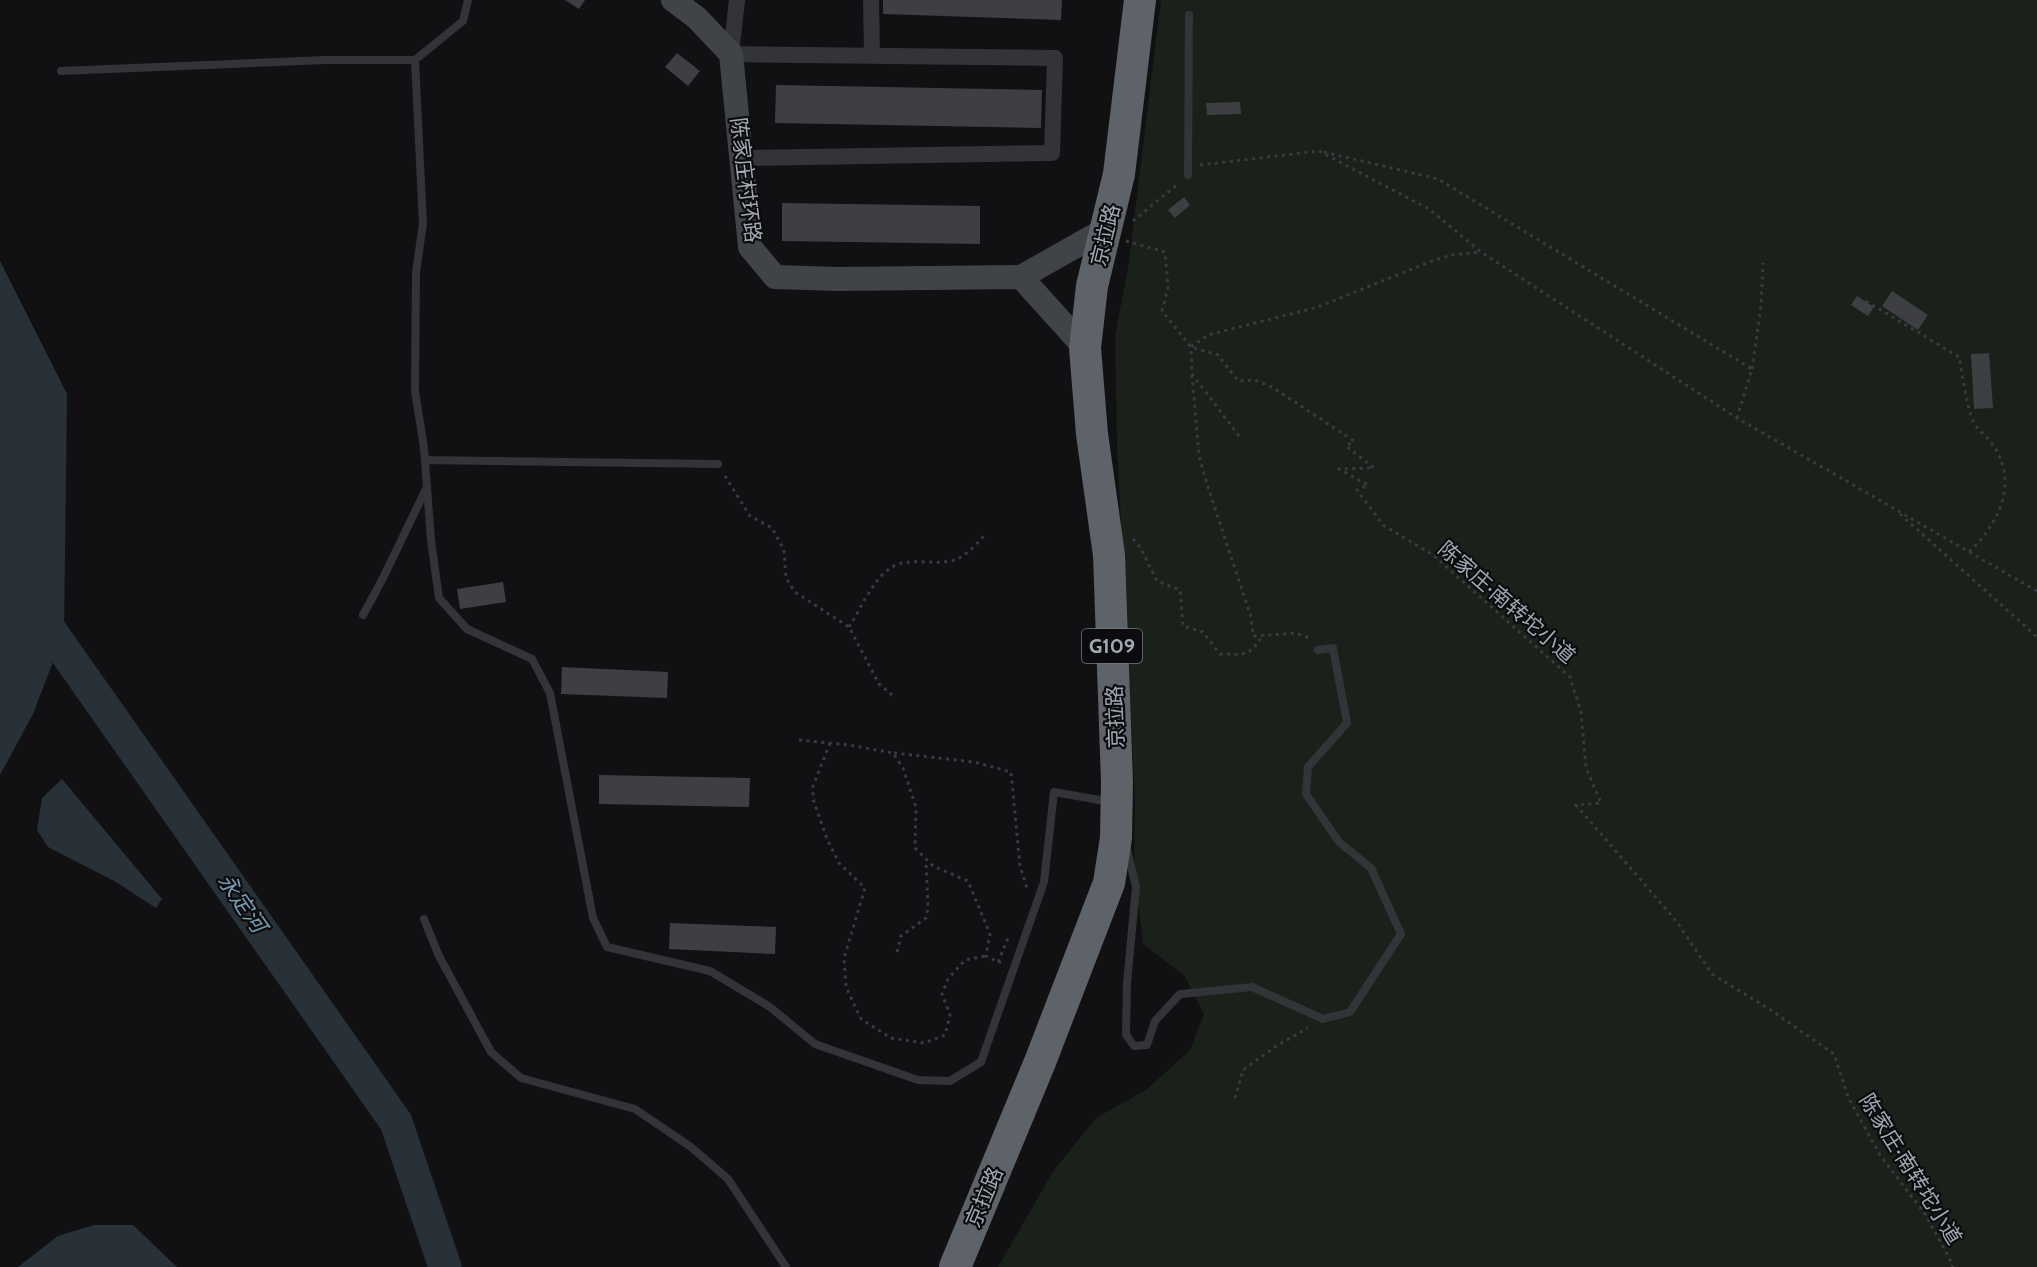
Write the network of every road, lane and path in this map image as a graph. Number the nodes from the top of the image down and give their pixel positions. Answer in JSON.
{"nodes":[{"id":1,"x":468,"y":0,"type":"edge"},
{"id":2,"x":673,"y":0,"type":"edge"},
{"id":3,"x":737,"y":0,"type":"edge"},
{"id":4,"x":872,"y":0,"type":"edge"},
{"id":5,"x":1140,"y":0,"type":"edge"},
{"id":6,"x":1189,"y":15,"type":"dead end"},
{"id":7,"x":731,"y":54,"type":"junction"},
{"id":8,"x":872,"y":54,"type":"junction"},
{"id":9,"x":415,"y":60,"type":"junction"},
{"id":10,"x":61,"y":71,"type":"dead end"},
{"id":11,"x":1319,"y":151,"type":"junction"},
{"id":12,"x":742,"y":158,"type":"junction"},
{"id":13,"x":1188,"y":175,"type":"junction"},
{"id":14,"x":1104,"y":238,"type":"junction"},
{"id":15,"x":1481,"y":252,"type":"junction"},
{"id":16,"x":1763,"y":263,"type":"dead end"},
{"id":17,"x":1021,"y":277,"type":"junction"},
{"id":18,"x":1866,"y":301,"type":"dead end"},
{"id":19,"x":1191,"y":347,"type":"junction"},
{"id":20,"x":1085,"y":348,"type":"junction"},
{"id":21,"x":1752,"y":369,"type":"junction"},
{"id":22,"x":1192,"y":374,"type":"junction"},
{"id":23,"x":1737,"y":418,"type":"junction"},
{"id":24,"x":1239,"y":436,"type":"dead end"},
{"id":25,"x":425,"y":460,"type":"junction"},
{"id":26,"x":718,"y":464,"type":"joint"},
{"id":27,"x":427,"y":487,"type":"junction"},
{"id":28,"x":1896,"y":510,"type":"junction"},
{"id":29,"x":985,"y":535,"type":"dead end"},
{"id":30,"x":1132,"y":537,"type":"dead end"},
{"id":31,"x":1969,"y":552,"type":"junction"},
{"id":32,"x":2037,"y":591,"type":"edge"},
{"id":33,"x":363,"y":615,"type":"dead end"},
{"id":34,"x":849,"y":627,"type":"junction"},
{"id":35,"x":1263,"y":635,"type":"junction"},
{"id":36,"x":2037,"y":638,"type":"edge"},
{"id":37,"x":1318,"y":650,"type":"joint"},
{"id":38,"x":892,"y":695,"type":"dead end"},
{"id":39,"x":799,"y":740,"type":"dead end"},
{"id":40,"x":830,"y":743,"type":"junction"},
{"id":41,"x":892,"y":753,"type":"junction"},
{"id":42,"x":1117,"y":803,"type":"junction"},
{"id":43,"x":1116,"y":838,"type":"junction"},
{"id":44,"x":926,"y":859,"type":"junction"},
{"id":45,"x":1028,"y":891,"type":"dead end"},
{"id":46,"x":424,"y":919,"type":"dead end"},
{"id":47,"x":1011,"y":931,"type":"dead end"},
{"id":48,"x":897,"y":952,"type":"dead end"},
{"id":49,"x":986,"y":956,"type":"junction"},
{"id":50,"x":998,"y":962,"type":"junction"},
{"id":51,"x":1014,"y":969,"type":"junction"},
{"id":52,"x":1323,"y":1019,"type":"junction"},
{"id":53,"x":1235,"y":1098,"type":"dead end"},
{"id":54,"x":786,"y":1267,"type":"edge"},
{"id":55,"x":955,"y":1267,"type":"edge"},
{"id":56,"x":1953,"y":1267,"type":"edge"}],
"edges":[{"from":1,"to":9,"type":"lane"},
{"from":2,"to":7,"type":"street"},
{"from":3,"to":7,"type":"street"},
{"from":4,"to":8,"type":"street"},
{"from":5,"to":14,"type":"highway","name":"京拉路","number":"G109"},
{"from":6,"to":13,"type":"lane"},
{"from":7,"to":8,"type":"street"},
{"from":7,"to":12,"type":"street","name":"陈家庄村环路"},
{"from":8,"to":12,"type":"street"},
{"from":9,"to":10,"type":"lane"},
{"from":9,"to":25,"type":"lane"},
{"from":11,"to":13,"type":"path"},
{"from":11,"to":15,"type":"path"},
{"from":11,"to":21,"type":"path"},
{"from":12,"to":17,"type":"street","name":"陈家庄村环路"},
{"from":13,"to":14,"type":"path"},
{"from":14,"to":17,"type":"street"},
{"from":14,"to":19,"type":"path"},
{"from":14,"to":20,"type":"highway","name":"京拉路","number":"G109"},
{"from":15,"to":19,"type":"path"},
{"from":15,"to":23,"type":"path"},
{"from":16,"to":21,"type":"path"},
{"from":17,"to":20,"type":"street"},
{"from":18,"to":31,"type":"path"},
{"from":19,"to":22,"type":"path"},
{"from":19,"to":56,"type":"path","name":"陈家庄·南转坨小道"},
{"from":20,"to":42,"type":"highway","name":"京拉路","number":"G109"},
{"from":21,"to":23,"type":"path"},
{"from":22,"to":24,"type":"path"},
{"from":22,"to":35,"type":"path"},
{"from":23,"to":28,"type":"path"},
{"from":25,"to":26,"type":"lane"},
{"from":25,"to":27,"type":"lane"},
{"from":26,"to":34,"type":"path"},
{"from":27,"to":33,"type":"lane"},
{"from":27,"to":51,"type":"lane"},
{"from":28,"to":31,"type":"path"},
{"from":28,"to":36,"type":"path"},
{"from":29,"to":34,"type":"path"},
{"from":30,"to":35,"type":"path"},
{"from":31,"to":32,"type":"path"},
{"from":34,"to":38,"type":"path"},
{"from":35,"to":37,"type":"path"},
{"from":37,"to":52,"type":"lane"},
{"from":39,"to":40,"type":"path"},
{"from":40,"to":41,"type":"path"},
{"from":40,"to":49,"type":"path"},
{"from":41,"to":44,"type":"path"},
{"from":41,"to":45,"type":"path"},
{"from":42,"to":43,"type":"highway","name":"京拉路","number":"G109"},
{"from":42,"to":51,"type":"lane"},
{"from":43,"to":52,"type":"lane"},
{"from":43,"to":55,"type":"highway","name":"京拉路","number":"G109"},
{"from":44,"to":48,"type":"path"},
{"from":44,"to":49,"type":"path"},
{"from":46,"to":54,"type":"lane"},
{"from":47,"to":50,"type":"path"},
{"from":49,"to":50,"type":"path"},
{"from":50,"to":51,"type":"path"},
{"from":52,"to":53,"type":"path"}]}
